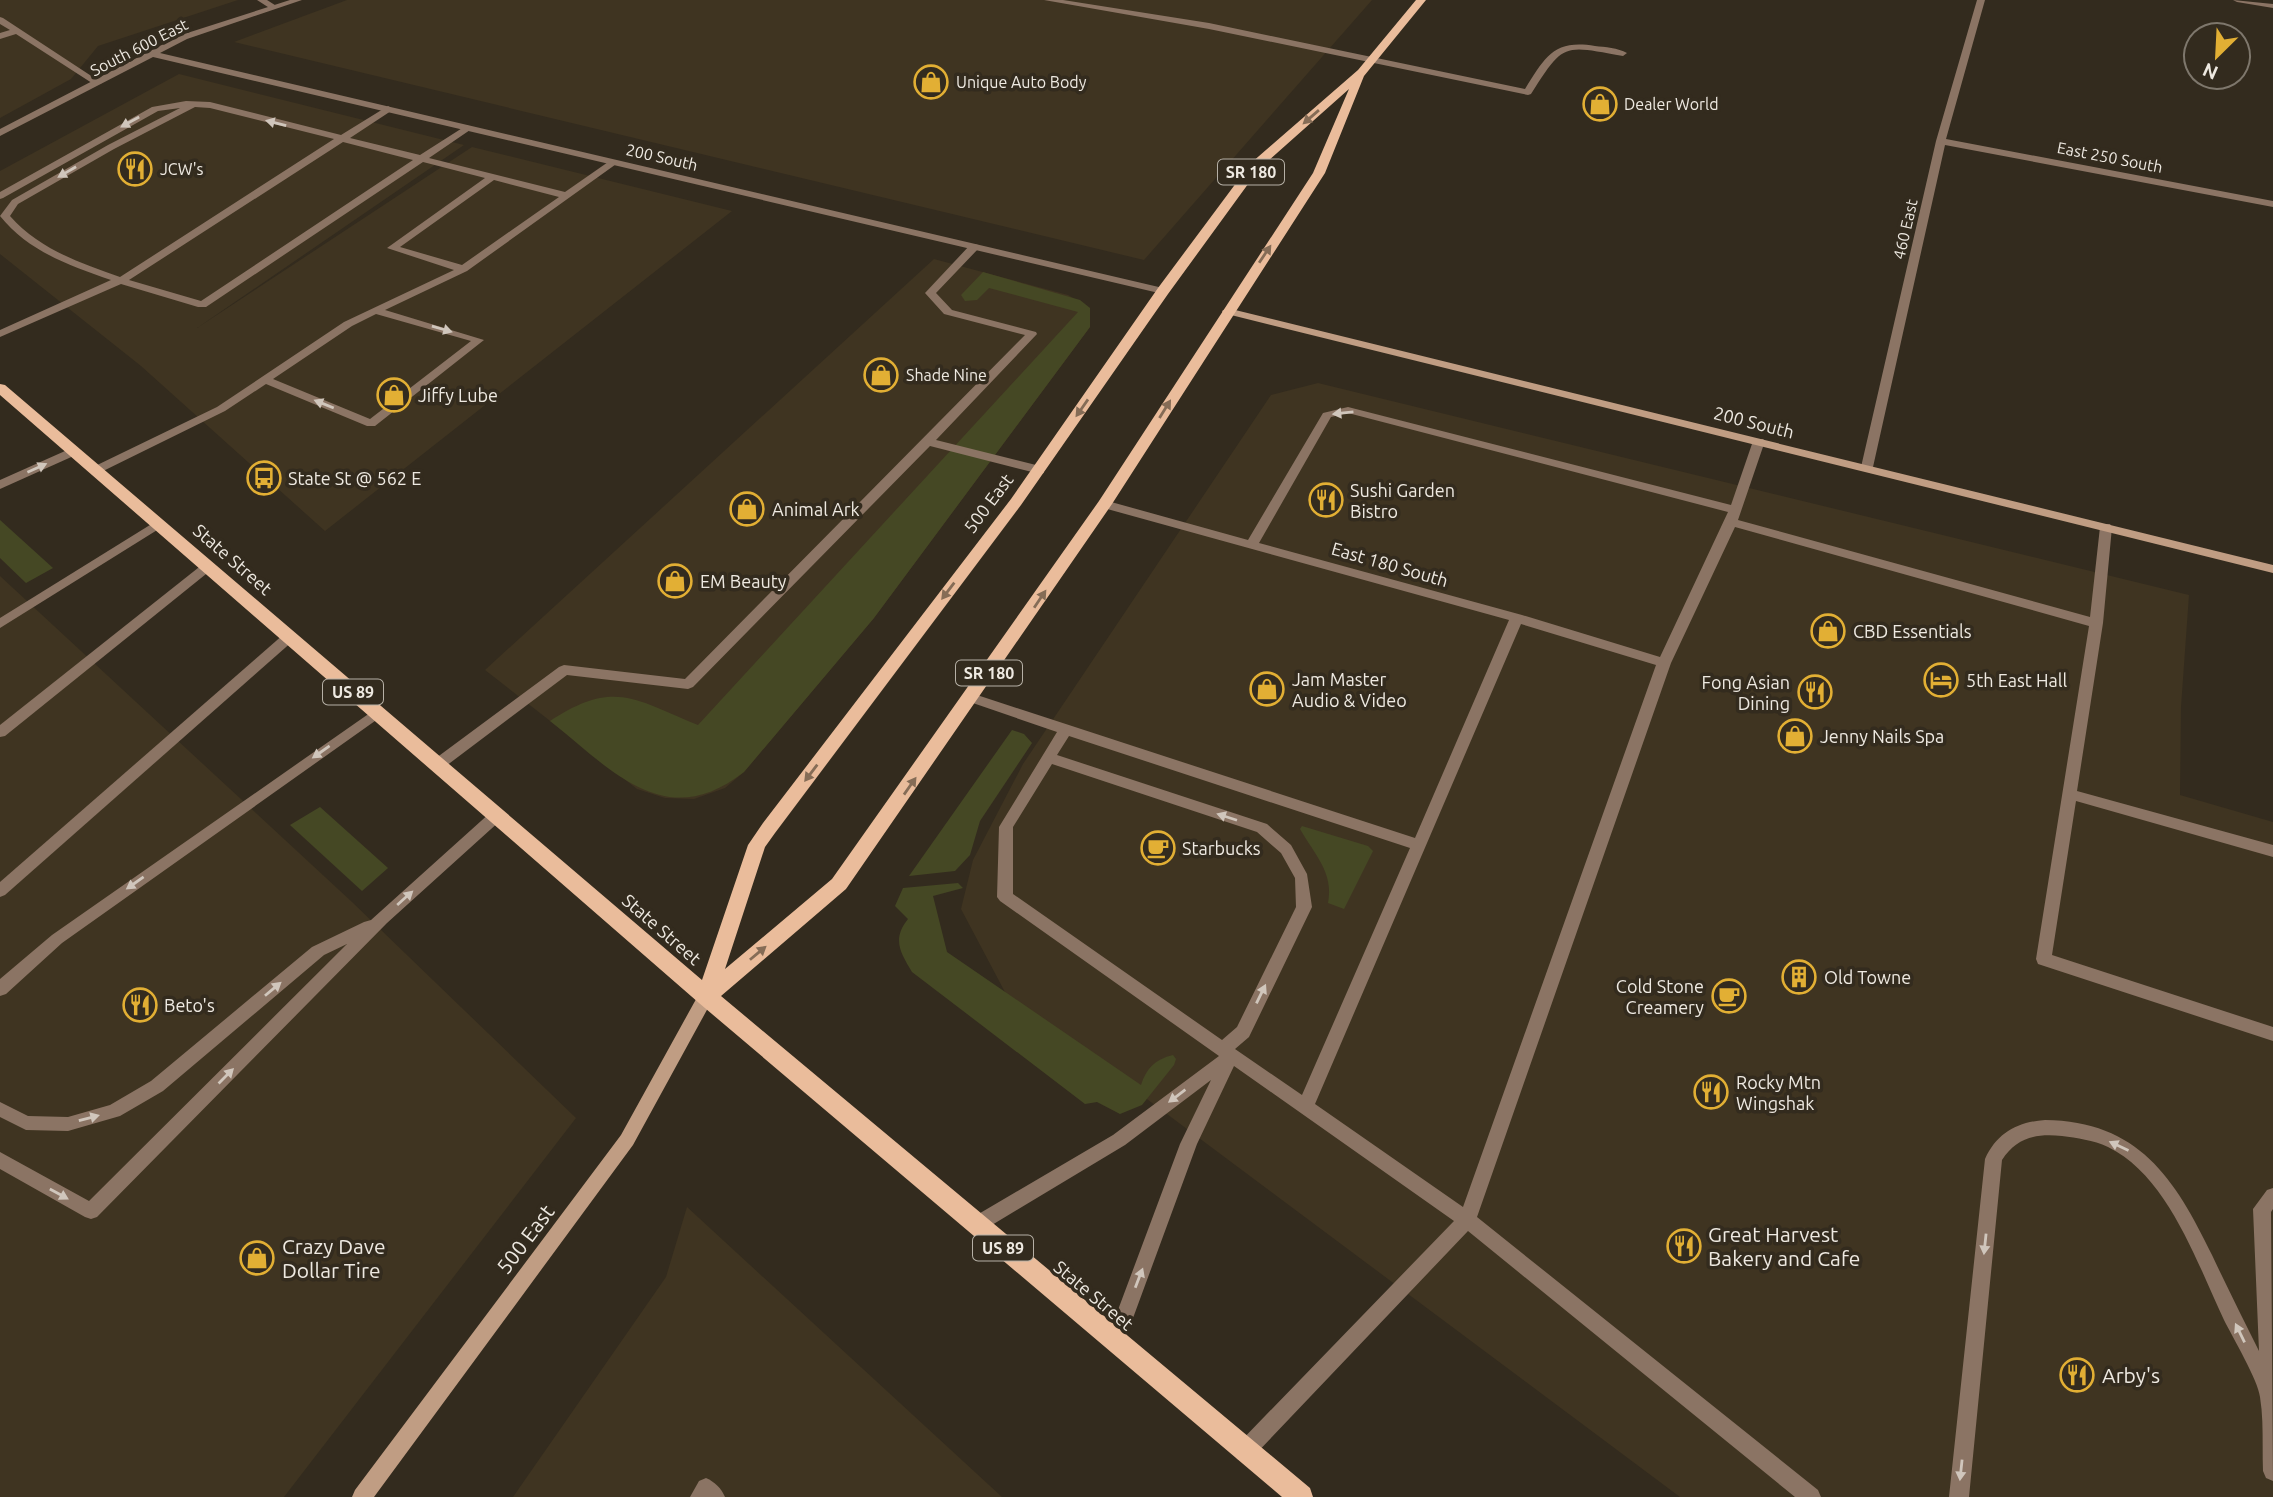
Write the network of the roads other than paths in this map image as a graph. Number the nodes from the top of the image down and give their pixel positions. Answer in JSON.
{"nodes":[{"id":1,"x":261,"y":0,"type":"edge"},
{"id":2,"x":298,"y":0,"type":"edge"},
{"id":3,"x":1048,"y":0,"type":"edge"},
{"id":4,"x":1421,"y":0,"type":"edge"},
{"id":5,"x":1981,"y":0,"type":"edge"},
{"id":6,"x":2237,"y":0,"type":"edge"},
{"id":7,"x":2273,"y":6,"type":"edge"},
{"id":8,"x":274,"y":7,"type":"junction"},
{"id":9,"x":0,"y":20,"type":"edge"},
{"id":10,"x":17,"y":31,"type":"junction"},
{"id":11,"x":0,"y":36,"type":"edge"},
{"id":12,"x":1623,"y":53,"type":"dead end"},
{"id":13,"x":153,"y":54,"type":"junction"},
{"id":14,"x":1373,"y":59,"type":"junction"},
{"id":15,"x":1362,"y":72,"type":"junction"},
{"id":16,"x":98,"y":83,"type":"junction"},
{"id":17,"x":194,"y":104,"type":"junction"},
{"id":18,"x":388,"y":109,"type":"junction"},
{"id":19,"x":467,"y":128,"type":"junction"},
{"id":20,"x":0,"y":134,"type":"edge"},
{"id":21,"x":342,"y":139,"type":"junction"},
{"id":22,"x":1941,"y":141,"type":"junction"},
{"id":23,"x":419,"y":160,"type":"junction"},
{"id":24,"x":614,"y":162,"type":"junction"},
{"id":25,"x":492,"y":177,"type":"junction"},
{"id":26,"x":0,"y":196,"type":"edge"},
{"id":27,"x":568,"y":196,"type":"junction"},
{"id":28,"x":2273,"y":204,"type":"edge"},
{"id":29,"x":2,"y":213,"type":"edge"},
{"id":30,"x":974,"y":247,"type":"junction"},
{"id":31,"x":463,"y":269,"type":"junction"},
{"id":32,"x":123,"y":279,"type":"junction"},
{"id":33,"x":1163,"y":291,"type":"junction"},
{"id":34,"x":376,"y":311,"type":"junction"},
{"id":35,"x":1227,"y":311,"type":"junction"},
{"id":36,"x":0,"y":334,"type":"edge"},
{"id":37,"x":265,"y":380,"type":"junction"},
{"id":38,"x":0,"y":388,"type":"edge"},
{"id":39,"x":1759,"y":441,"type":"junction"},
{"id":40,"x":928,"y":442,"type":"junction"},
{"id":41,"x":74,"y":451,"type":"junction"},
{"id":42,"x":1867,"y":467,"type":"junction"},
{"id":43,"x":1040,"y":470,"type":"junction"},
{"id":44,"x":96,"y":471,"type":"junction"},
{"id":45,"x":0,"y":485,"type":"edge"},
{"id":46,"x":1104,"y":504,"type":"junction"},
{"id":47,"x":1733,"y":516,"type":"junction"},
{"id":48,"x":158,"y":524,"type":"junction"},
{"id":49,"x":2106,"y":527,"type":"junction"},
{"id":50,"x":1252,"y":544,"type":"junction"},
{"id":51,"x":207,"y":567,"type":"junction"},
{"id":52,"x":2273,"y":569,"type":"edge"},
{"id":53,"x":1517,"y":618,"type":"junction"},
{"id":54,"x":2095,"y":622,"type":"junction"},
{"id":55,"x":0,"y":624,"type":"edge"},
{"id":56,"x":289,"y":637,"type":"junction"},
{"id":57,"x":1664,"y":663,"type":"junction"},
{"id":58,"x":972,"y":698,"type":"junction"},
{"id":59,"x":377,"y":713,"type":"junction"},
{"id":60,"x":1066,"y":730,"type":"junction"},
{"id":61,"x":0,"y":733,"type":"edge"},
{"id":62,"x":1049,"y":758,"type":"junction"},
{"id":63,"x":437,"y":765,"type":"junction"},
{"id":64,"x":2070,"y":794,"type":"junction"},
{"id":65,"x":496,"y":816,"type":"junction"},
{"id":66,"x":1419,"y":845,"type":"junction"},
{"id":67,"x":2273,"y":851,"type":"edge"},
{"id":68,"x":0,"y":891,"type":"edge"},
{"id":69,"x":382,"y":919,"type":"junction"},
{"id":70,"x":0,"y":989,"type":"edge"},
{"id":71,"x":706,"y":997,"type":"junction"},
{"id":72,"x":2273,"y":1034,"type":"edge"},
{"id":73,"x":1227,"y":1052,"type":"junction"},
{"id":74,"x":1306,"y":1107,"type":"junction"},
{"id":75,"x":0,"y":1110,"type":"edge"},
{"id":76,"x":0,"y":1160,"type":"edge"},
{"id":77,"x":2273,"y":1196,"type":"edge"},
{"id":78,"x":1466,"y":1220,"type":"junction"},
{"id":79,"x":976,"y":1226,"type":"junction"},
{"id":80,"x":1115,"y":1342,"type":"junction"},
{"id":81,"x":2270,"y":1394,"type":"junction"},
{"id":82,"x":1244,"y":1452,"type":"junction"},
{"id":83,"x":2273,"y":1471,"type":"edge"},
{"id":84,"x":362,"y":1497,"type":"edge"},
{"id":85,"x":700,"y":1497,"type":"edge"},
{"id":86,"x":715,"y":1497,"type":"edge"},
{"id":87,"x":1301,"y":1497,"type":"edge"},
{"id":88,"x":1811,"y":1497,"type":"edge"},
{"id":89,"x":1959,"y":1497,"type":"edge"}],
"edges":[{"from":1,"to":8,"type":"street"},
{"from":2,"to":8,"type":"street","name":"South 600 East"},
{"from":3,"to":14,"type":"street"},
{"from":4,"to":14,"type":"main road","name":"500 East","number":"SR 180"},
{"from":5,"to":22,"type":"street","name":"460 East"},
{"from":6,"to":7,"type":"street"},
{"from":8,"to":13,"type":"street","name":"South 600 East"},
{"from":9,"to":10,"type":"street"},
{"from":10,"to":11,"type":"street"},
{"from":10,"to":16,"type":"street"},
{"from":12,"to":14,"type":"street"},
{"from":13,"to":16,"type":"street","name":"South 600 East"},
{"from":13,"to":18,"type":"street","name":"200 South"},
{"from":14,"to":15,"type":"main road","name":"500 East","number":"SR 180"},
{"from":15,"to":33,"type":"main road","name":"500 East","number":"SR 180","one_way":true},
{"from":35,"to":15,"type":"main road","name":"500 East","number":"SR 180","one_way":true},
{"from":16,"to":20,"type":"street","name":"South 600 East"},
{"from":21,"to":17,"type":"street","one_way":true},
{"from":17,"to":26,"type":"street","one_way":true},
{"from":17,"to":29,"type":"street","one_way":true},
{"from":18,"to":19,"type":"street","name":"200 South"},
{"from":18,"to":21,"type":"street"},
{"from":19,"to":23,"type":"street"},
{"from":19,"to":24,"type":"street","name":"200 South"},
{"from":21,"to":23,"type":"street"},
{"from":21,"to":32,"type":"street"},
{"from":22,"to":28,"type":"street","name":"East 250 South"},
{"from":22,"to":42,"type":"street","name":"460 East"},
{"from":23,"to":25,"type":"street"},
{"from":23,"to":32,"type":"street"},
{"from":24,"to":27,"type":"street"},
{"from":24,"to":30,"type":"street","name":"200 South"},
{"from":25,"to":27,"type":"street"},
{"from":25,"to":31,"type":"street"},
{"from":27,"to":31,"type":"street"},
{"from":29,"to":32,"type":"street"},
{"from":30,"to":33,"type":"street","name":"200 South"},
{"from":30,"to":40,"type":"street"},
{"from":31,"to":34,"type":"street"},
{"from":32,"to":36,"type":"street"},
{"from":33,"to":43,"type":"main road","name":"500 East","number":"SR 180","one_way":true},
{"from":34,"to":37,"type":"street"},
{"from":34,"to":37,"type":"street","one_way":true},
{"from":35,"to":39,"type":"street","name":"200 South"},
{"from":46,"to":35,"type":"main road","name":"500 East","number":"SR 180","one_way":true},
{"from":37,"to":44,"type":"street"},
{"from":38,"to":41,"type":"main road","name":"State Street","number":"US 89"},
{"from":39,"to":42,"type":"street","name":"200 South"},
{"from":39,"to":47,"type":"street"},
{"from":40,"to":43,"type":"street"},
{"from":40,"to":63,"type":"street"},
{"from":41,"to":44,"type":"main road","name":"State Street","number":"US 89"},
{"from":45,"to":41,"type":"street","one_way":true},
{"from":42,"to":49,"type":"street","name":"200 South"},
{"from":43,"to":71,"type":"main road","name":"500 East","number":"SR 180","one_way":true},
{"from":44,"to":48,"type":"main road","name":"State Street","number":"US 89"},
{"from":46,"to":50,"type":"street","name":"East 180 South"},
{"from":58,"to":46,"type":"main road","name":"500 East","number":"SR 180","one_way":true},
{"from":47,"to":50,"type":"street","one_way":true},
{"from":47,"to":54,"type":"street"},
{"from":47,"to":57,"type":"street"},
{"from":48,"to":51,"type":"main road","name":"State Street","number":"US 89"},
{"from":48,"to":55,"type":"street"},
{"from":49,"to":52,"type":"street","name":"200 South"},
{"from":49,"to":54,"type":"street"},
{"from":50,"to":53,"type":"street","name":"East 180 South"},
{"from":51,"to":56,"type":"main road","name":"State Street","number":"US 89"},
{"from":51,"to":61,"type":"street"},
{"from":53,"to":57,"type":"street","name":"East 180 South"},
{"from":53,"to":66,"type":"street"},
{"from":54,"to":64,"type":"street"},
{"from":56,"to":59,"type":"main road","name":"State Street","number":"US 89"},
{"from":56,"to":68,"type":"street"},
{"from":57,"to":78,"type":"street"},
{"from":58,"to":60,"type":"street"},
{"from":71,"to":58,"type":"main road","name":"500 East","number":"SR 180","one_way":true},
{"from":59,"to":63,"type":"main road","name":"State Street","number":"US 89"},
{"from":59,"to":70,"type":"street","one_way":true},
{"from":60,"to":62,"type":"street"},
{"from":60,"to":66,"type":"street"},
{"from":62,"to":73,"type":"street"},
{"from":73,"to":62,"type":"street","one_way":true},
{"from":63,"to":65,"type":"main road","name":"State Street","number":"US 89"},
{"from":64,"to":67,"type":"street"},
{"from":64,"to":72,"type":"street"},
{"from":69,"to":65,"type":"street","one_way":true},
{"from":65,"to":71,"type":"main road","name":"State Street","number":"US 89"},
{"from":66,"to":74,"type":"street"},
{"from":75,"to":69,"type":"street","one_way":true},
{"from":76,"to":69,"type":"street","one_way":true},
{"from":71,"to":79,"type":"main road","name":"State Street","number":"US 89"},
{"from":71,"to":84,"type":"street","name":"500 East"},
{"from":73,"to":74,"type":"street"},
{"from":73,"to":79,"type":"street","one_way":true},
{"from":80,"to":73,"type":"street","one_way":true},
{"from":74,"to":78,"type":"street"},
{"from":77,"to":81,"type":"street"},
{"from":78,"to":82,"type":"street"},
{"from":78,"to":88,"type":"street"},
{"from":79,"to":80,"type":"main road","name":"State Street","number":"US 89"},
{"from":80,"to":82,"type":"main road","name":"State Street","number":"US 89"},
{"from":81,"to":83,"type":"street"},
{"from":81,"to":89,"type":"street","one_way":true},
{"from":82,"to":87,"type":"main road","name":"State Street","number":"US 89"},
{"from":85,"to":86,"type":"street"}]}
